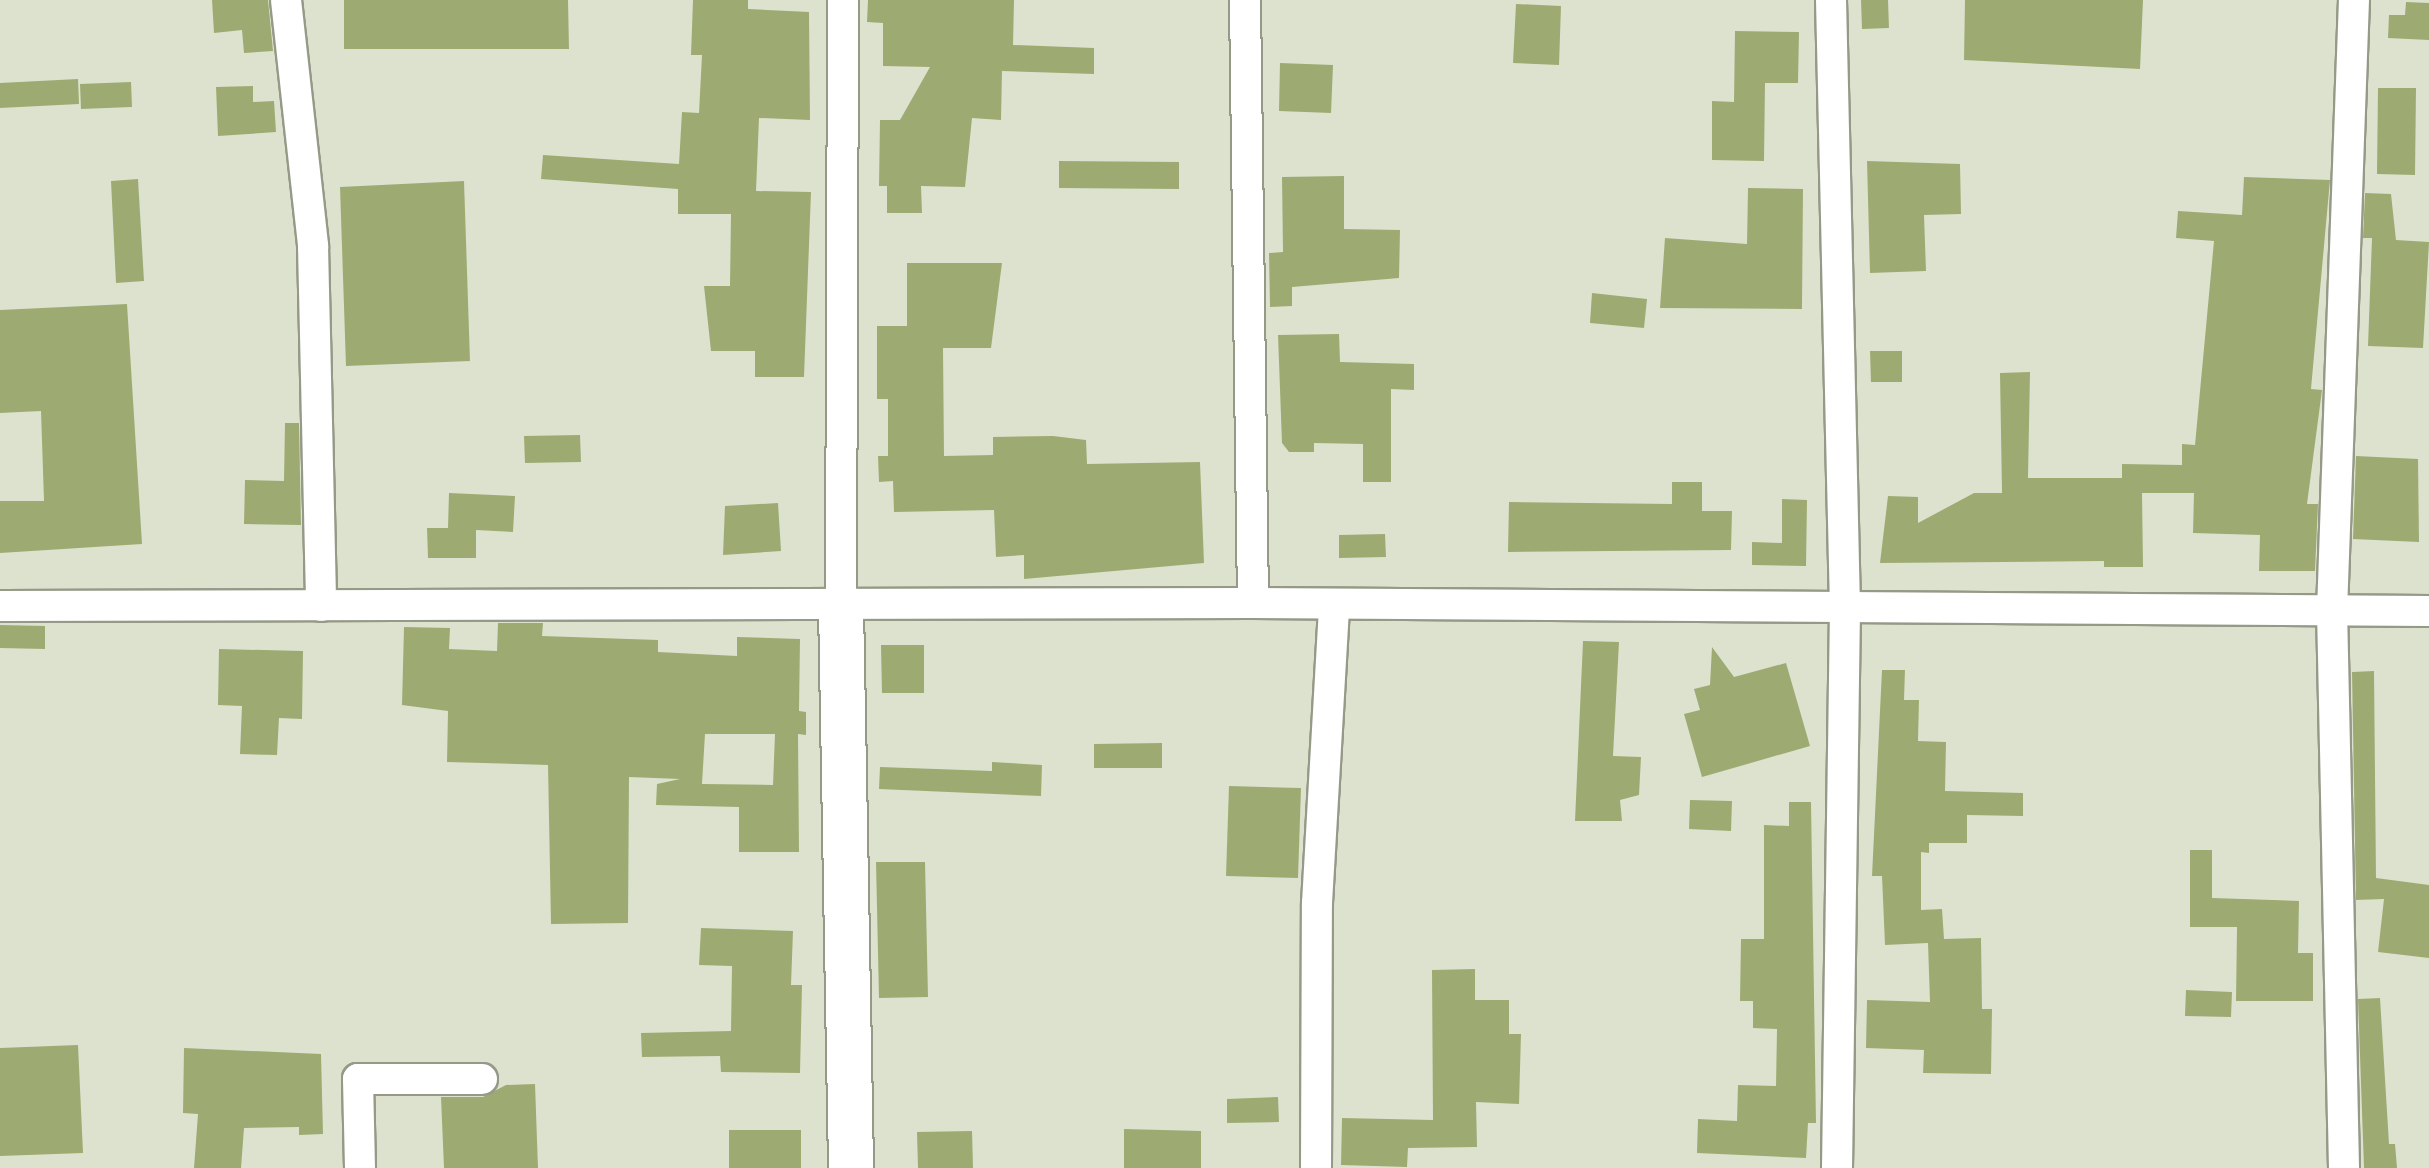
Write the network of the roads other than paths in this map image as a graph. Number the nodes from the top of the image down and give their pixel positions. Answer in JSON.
{"nodes":[{"id":1,"x":286,"y":0,"type":"edge"},
{"id":2,"x":843,"y":0,"type":"edge"},
{"id":3,"x":1245,"y":0,"type":"edge"},
{"id":4,"x":1831,"y":0,"type":"edge"},
{"id":5,"x":2354,"y":0,"type":"edge"},
{"id":6,"x":1253,"y":603,"type":"junction"},
{"id":7,"x":841,"y":605,"type":"junction"},
{"id":8,"x":1334,"y":605,"type":"junction"},
{"id":9,"x":0,"y":606,"type":"edge"},
{"id":10,"x":321,"y":606,"type":"junction"},
{"id":11,"x":1845,"y":609,"type":"junction"},
{"id":12,"x":2332,"y":611,"type":"junction"},
{"id":13,"x":2429,"y":611,"type":"edge"},
{"id":14,"x":482,"y":1079,"type":"dead end"},
{"id":15,"x":360,"y":1168,"type":"edge"},
{"id":16,"x":851,"y":1168,"type":"edge"},
{"id":17,"x":1316,"y":1168,"type":"edge"},
{"id":18,"x":1837,"y":1168,"type":"edge"},
{"id":19,"x":2344,"y":1168,"type":"edge"}],
"edges":[{"from":1,"to":10,"type":"street"},
{"from":2,"to":7,"type":"street"},
{"from":3,"to":6,"type":"street"},
{"from":4,"to":11,"type":"street"},
{"from":5,"to":12,"type":"street"},
{"from":6,"to":7,"type":"street"},
{"from":6,"to":8,"type":"street"},
{"from":7,"to":10,"type":"street"},
{"from":7,"to":16,"type":"main road"},
{"from":8,"to":11,"type":"street"},
{"from":8,"to":17,"type":"street"},
{"from":9,"to":10,"type":"street"},
{"from":11,"to":12,"type":"street"},
{"from":11,"to":18,"type":"street"},
{"from":12,"to":13,"type":"street"},
{"from":12,"to":19,"type":"street"},
{"from":14,"to":15,"type":"street"}]}
